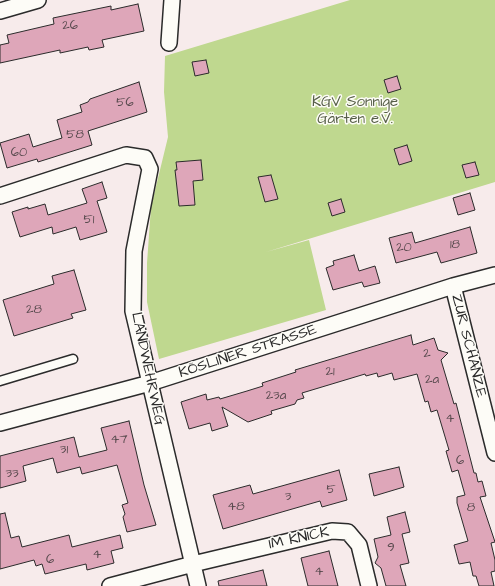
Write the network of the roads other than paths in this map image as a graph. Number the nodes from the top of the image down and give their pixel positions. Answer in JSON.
{"nodes":[{"id":1,"x":38,"y":0,"type":"edge"},
{"id":2,"x":172,"y":0,"type":"edge"},
{"id":3,"x":0,"y":11,"type":"edge"},
{"id":4,"x":169,"y":43,"type":"dead end"},
{"id":5,"x":0,"y":196,"type":"edge"},
{"id":6,"x":495,"y":275,"type":"edge"},
{"id":7,"x":453,"y":286,"type":"junction"},
{"id":8,"x":72,"y":359,"type":"dead end"},
{"id":9,"x":0,"y":381,"type":"edge"},
{"id":10,"x":150,"y":384,"type":"junction"},
{"id":11,"x":0,"y":423,"type":"edge"},
{"id":12,"x":495,"y":453,"type":"edge"},
{"id":13,"x":193,"y":564,"type":"junction"},
{"id":14,"x":110,"y":586,"type":"edge"},
{"id":15,"x":198,"y":586,"type":"edge"},
{"id":16,"x":369,"y":586,"type":"edge"}],
"edges":[{"from":1,"to":3,"type":"street"},
{"from":2,"to":4,"type":"street"},
{"from":5,"to":10,"type":"street","name":"LANDWEHRWEG"},
{"from":6,"to":7,"type":"street","name":"KÖSLINER STRASSE"},
{"from":7,"to":10,"type":"street","name":"KÖSLINER STRASSE"},
{"from":7,"to":12,"type":"street","name":"ZUR SCHANZE"},
{"from":8,"to":9,"type":"lane"},
{"from":10,"to":11,"type":"street","name":"KÖSLINER STRASSE"},
{"from":10,"to":13,"type":"street","name":"LANDWEHRWEG"},
{"from":13,"to":14,"type":"street","name":"IM KNICK"},
{"from":13,"to":15,"type":"street","name":"LANDWEHRWEG"},
{"from":13,"to":16,"type":"street","name":"IM KNICK"}]}
